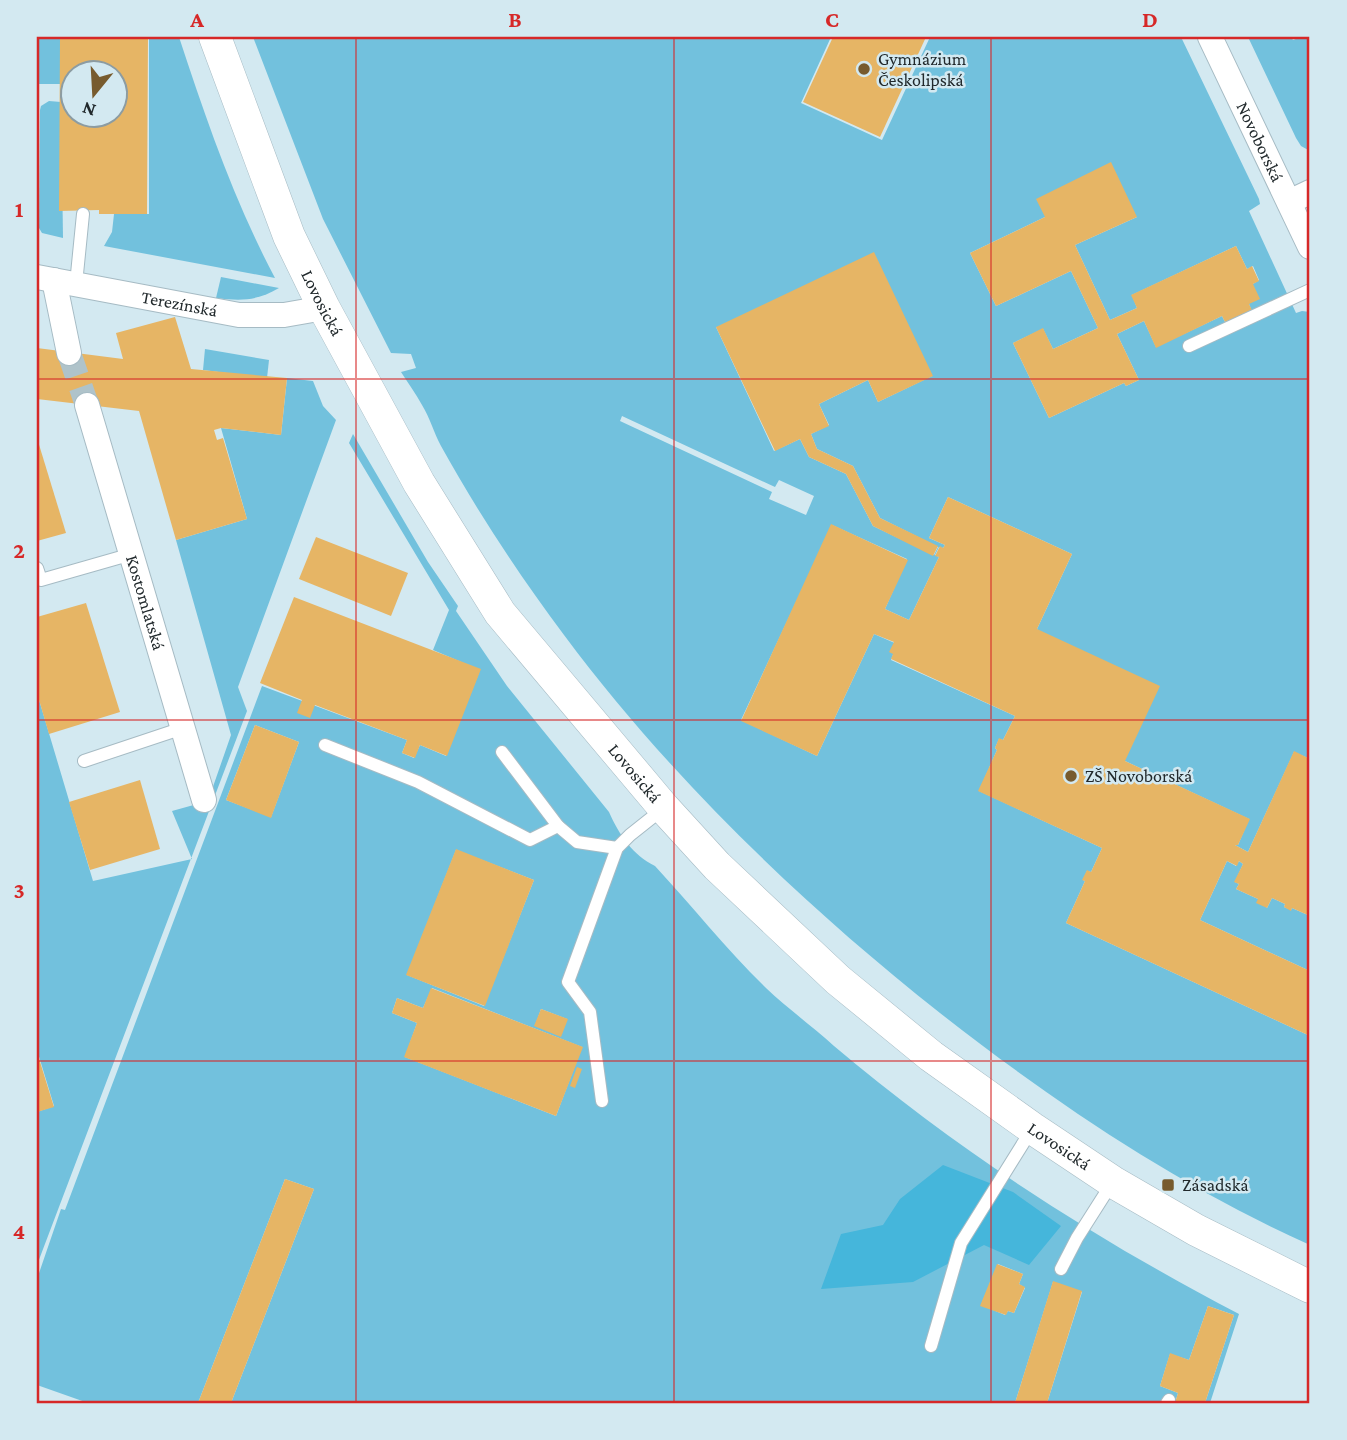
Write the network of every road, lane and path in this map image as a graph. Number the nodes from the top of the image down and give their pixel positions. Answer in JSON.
{"nodes":[{"id":1,"x":215,"y":37,"type":"edge"},
{"id":2,"x":1210,"y":37,"type":"edge"},
{"id":3,"x":1300,"y":197,"type":"edge"},
{"id":4,"x":83,"y":214,"type":"dead end"},
{"id":5,"x":1310,"y":247,"type":"edge"},
{"id":6,"x":56,"y":280,"type":"edge"},
{"id":7,"x":1310,"y":290,"type":"edge"},
{"id":8,"x":324,"y":308,"type":"junction"},
{"id":9,"x":1189,"y":346,"type":"dead end"},
{"id":10,"x":69,"y":353,"type":"tunnel mouth"},
{"id":11,"x":87,"y":405,"type":"tunnel mouth"},
{"id":12,"x":132,"y":554,"type":"junction"},
{"id":13,"x":37,"y":568,"type":"edge"},
{"id":14,"x":183,"y":728,"type":"junction"},
{"id":15,"x":325,"y":745,"type":"dead end"},
{"id":16,"x":502,"y":752,"type":"dead end"},
{"id":17,"x":84,"y":761,"type":"dead end"},
{"id":18,"x":204,"y":800,"type":"dead end"},
{"id":19,"x":664,"y":808,"type":"junction"},
{"id":20,"x":558,"y":826,"type":"junction"},
{"id":21,"x":617,"y":849,"type":"junction"},
{"id":22,"x":602,"y":1101,"type":"dead end"},
{"id":23,"x":1032,"y":1128,"type":"junction"},
{"id":24,"x":1113,"y":1182,"type":"junction"},
{"id":25,"x":1061,"y":1269,"type":"dead end"},
{"id":26,"x":1310,"y":1287,"type":"edge"},
{"id":27,"x":931,"y":1346,"type":"dead end"}],
"edges":[{"from":1,"to":8,"type":"street","name":"Lovosická"},
{"from":2,"to":3,"type":"street","name":"Novoborská"},
{"from":3,"to":5,"type":"street","name":"Novoborská"},
{"from":4,"to":6,"type":"lane"},
{"from":6,"to":8,"type":"street","name":"Terezínská"},
{"from":6,"to":10,"type":"street"},
{"from":7,"to":9,"type":"lane"},
{"from":8,"to":19,"type":"street","name":"Lovosická"},
{"from":11,"to":12,"type":"street","name":"Kostomlatská"},
{"from":12,"to":13,"type":"lane"},
{"from":12,"to":14,"type":"street","name":"Kostomlatská"},
{"from":14,"to":17,"type":"lane"},
{"from":14,"to":18,"type":"street","name":"Kostomlatská"},
{"from":15,"to":20,"type":"lane"},
{"from":16,"to":20,"type":"lane"},
{"from":19,"to":21,"type":"lane"},
{"from":19,"to":23,"type":"street","name":"Lovosická"},
{"from":20,"to":21,"type":"lane"},
{"from":21,"to":22,"type":"lane"},
{"from":23,"to":24,"type":"street","name":"Lovosická"},
{"from":23,"to":27,"type":"lane"},
{"from":24,"to":25,"type":"lane"},
{"from":24,"to":26,"type":"street","name":"Lovosická"}]}
